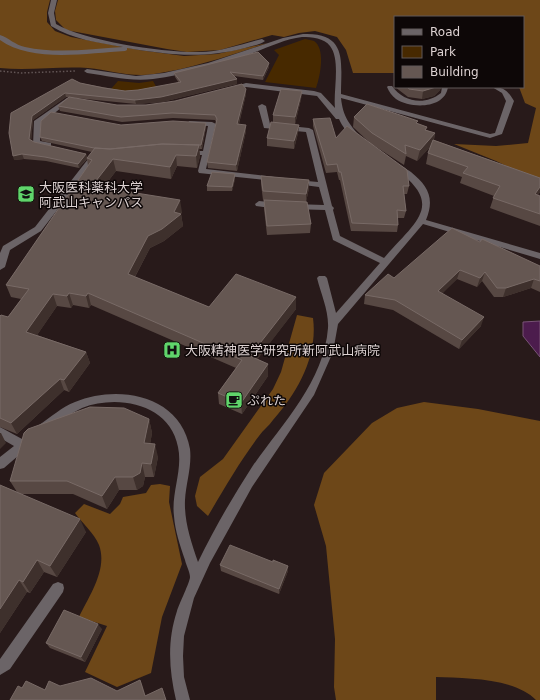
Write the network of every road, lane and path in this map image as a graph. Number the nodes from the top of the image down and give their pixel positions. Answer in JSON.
{"nodes":[{"id":1,"x":54,"y":0,"type":"edge"},
{"id":2,"x":0,"y":37,"type":"edge"},
{"id":3,"x":279,"y":42,"type":"junction"},
{"id":4,"x":137,"y":47,"type":"junction"},
{"id":5,"x":0,"y":71,"type":"edge"},
{"id":6,"x":87,"y":71,"type":"joint"},
{"id":7,"x":390,"y":87,"type":"dead end"},
{"id":8,"x":445,"y":88,"type":"edge"},
{"id":9,"x":497,"y":88,"type":"edge"},
{"id":10,"x":224,"y":90,"type":"edge"},
{"id":11,"x":337,"y":95,"type":"junction"},
{"id":12,"x":76,"y":100,"type":"edge"},
{"id":13,"x":262,"y":106,"type":"dead end"},
{"id":14,"x":341,"y":118,"type":"junction"},
{"id":15,"x":181,"y":122,"type":"edge"},
{"id":16,"x":363,"y":142,"type":"edge"},
{"id":17,"x":58,"y":148,"type":"edge"},
{"id":18,"x":178,"y":153,"type":"edge"},
{"id":19,"x":206,"y":153,"type":"junction"},
{"id":20,"x":94,"y":156,"type":"edge"},
{"id":21,"x":388,"y":160,"type":"edge"},
{"id":22,"x":324,"y":185,"type":"junction"},
{"id":23,"x":259,"y":204,"type":"dead end"},
{"id":24,"x":330,"y":208,"type":"junction"},
{"id":25,"x":421,"y":221,"type":"junction"},
{"id":26,"x":540,"y":256,"type":"edge"},
{"id":27,"x":386,"y":262,"type":"junction"},
{"id":28,"x":0,"y":267,"type":"edge"},
{"id":29,"x":322,"y":278,"type":"dead end"},
{"id":30,"x":333,"y":322,"type":"junction"},
{"id":31,"x":0,"y":432,"type":"edge"},
{"id":32,"x":22,"y":445,"type":"junction"},
{"id":33,"x":0,"y":464,"type":"edge"},
{"id":34,"x":196,"y":577,"type":"junction"},
{"id":35,"x":58,"y":588,"type":"dead end"},
{"id":36,"x":0,"y":668,"type":"edge"},
{"id":37,"x":183,"y":700,"type":"edge"}],
"edges":[{"from":1,"to":4,"type":"street"},
{"from":2,"to":4,"type":"street"},
{"from":3,"to":4,"type":"street"},
{"from":3,"to":6,"type":"street"},
{"from":3,"to":11,"type":"street"},
{"from":5,"to":6,"type":"path"},
{"from":7,"to":8,"type":"street"},
{"from":9,"to":11,"type":"street"},
{"from":10,"to":14,"type":"street"},
{"from":11,"to":14,"type":"street"},
{"from":12,"to":17,"type":"street"},
{"from":13,"to":22,"type":"street"},
{"from":14,"to":16,"type":"street"},
{"from":15,"to":19,"type":"street"},
{"from":18,"to":19,"type":"street"},
{"from":19,"to":22,"type":"street"},
{"from":20,"to":28,"type":"street"},
{"from":21,"to":25,"type":"street"},
{"from":22,"to":24,"type":"street"},
{"from":23,"to":24,"type":"street"},
{"from":24,"to":27,"type":"street"},
{"from":25,"to":26,"type":"street"},
{"from":25,"to":27,"type":"street"},
{"from":27,"to":30,"type":"street"},
{"from":29,"to":30,"type":"street"},
{"from":30,"to":34,"type":"street"},
{"from":31,"to":32,"type":"street"},
{"from":32,"to":33,"type":"street"},
{"from":32,"to":34,"type":"street"},
{"from":34,"to":37,"type":"street"},
{"from":35,"to":36,"type":"street"}]}
